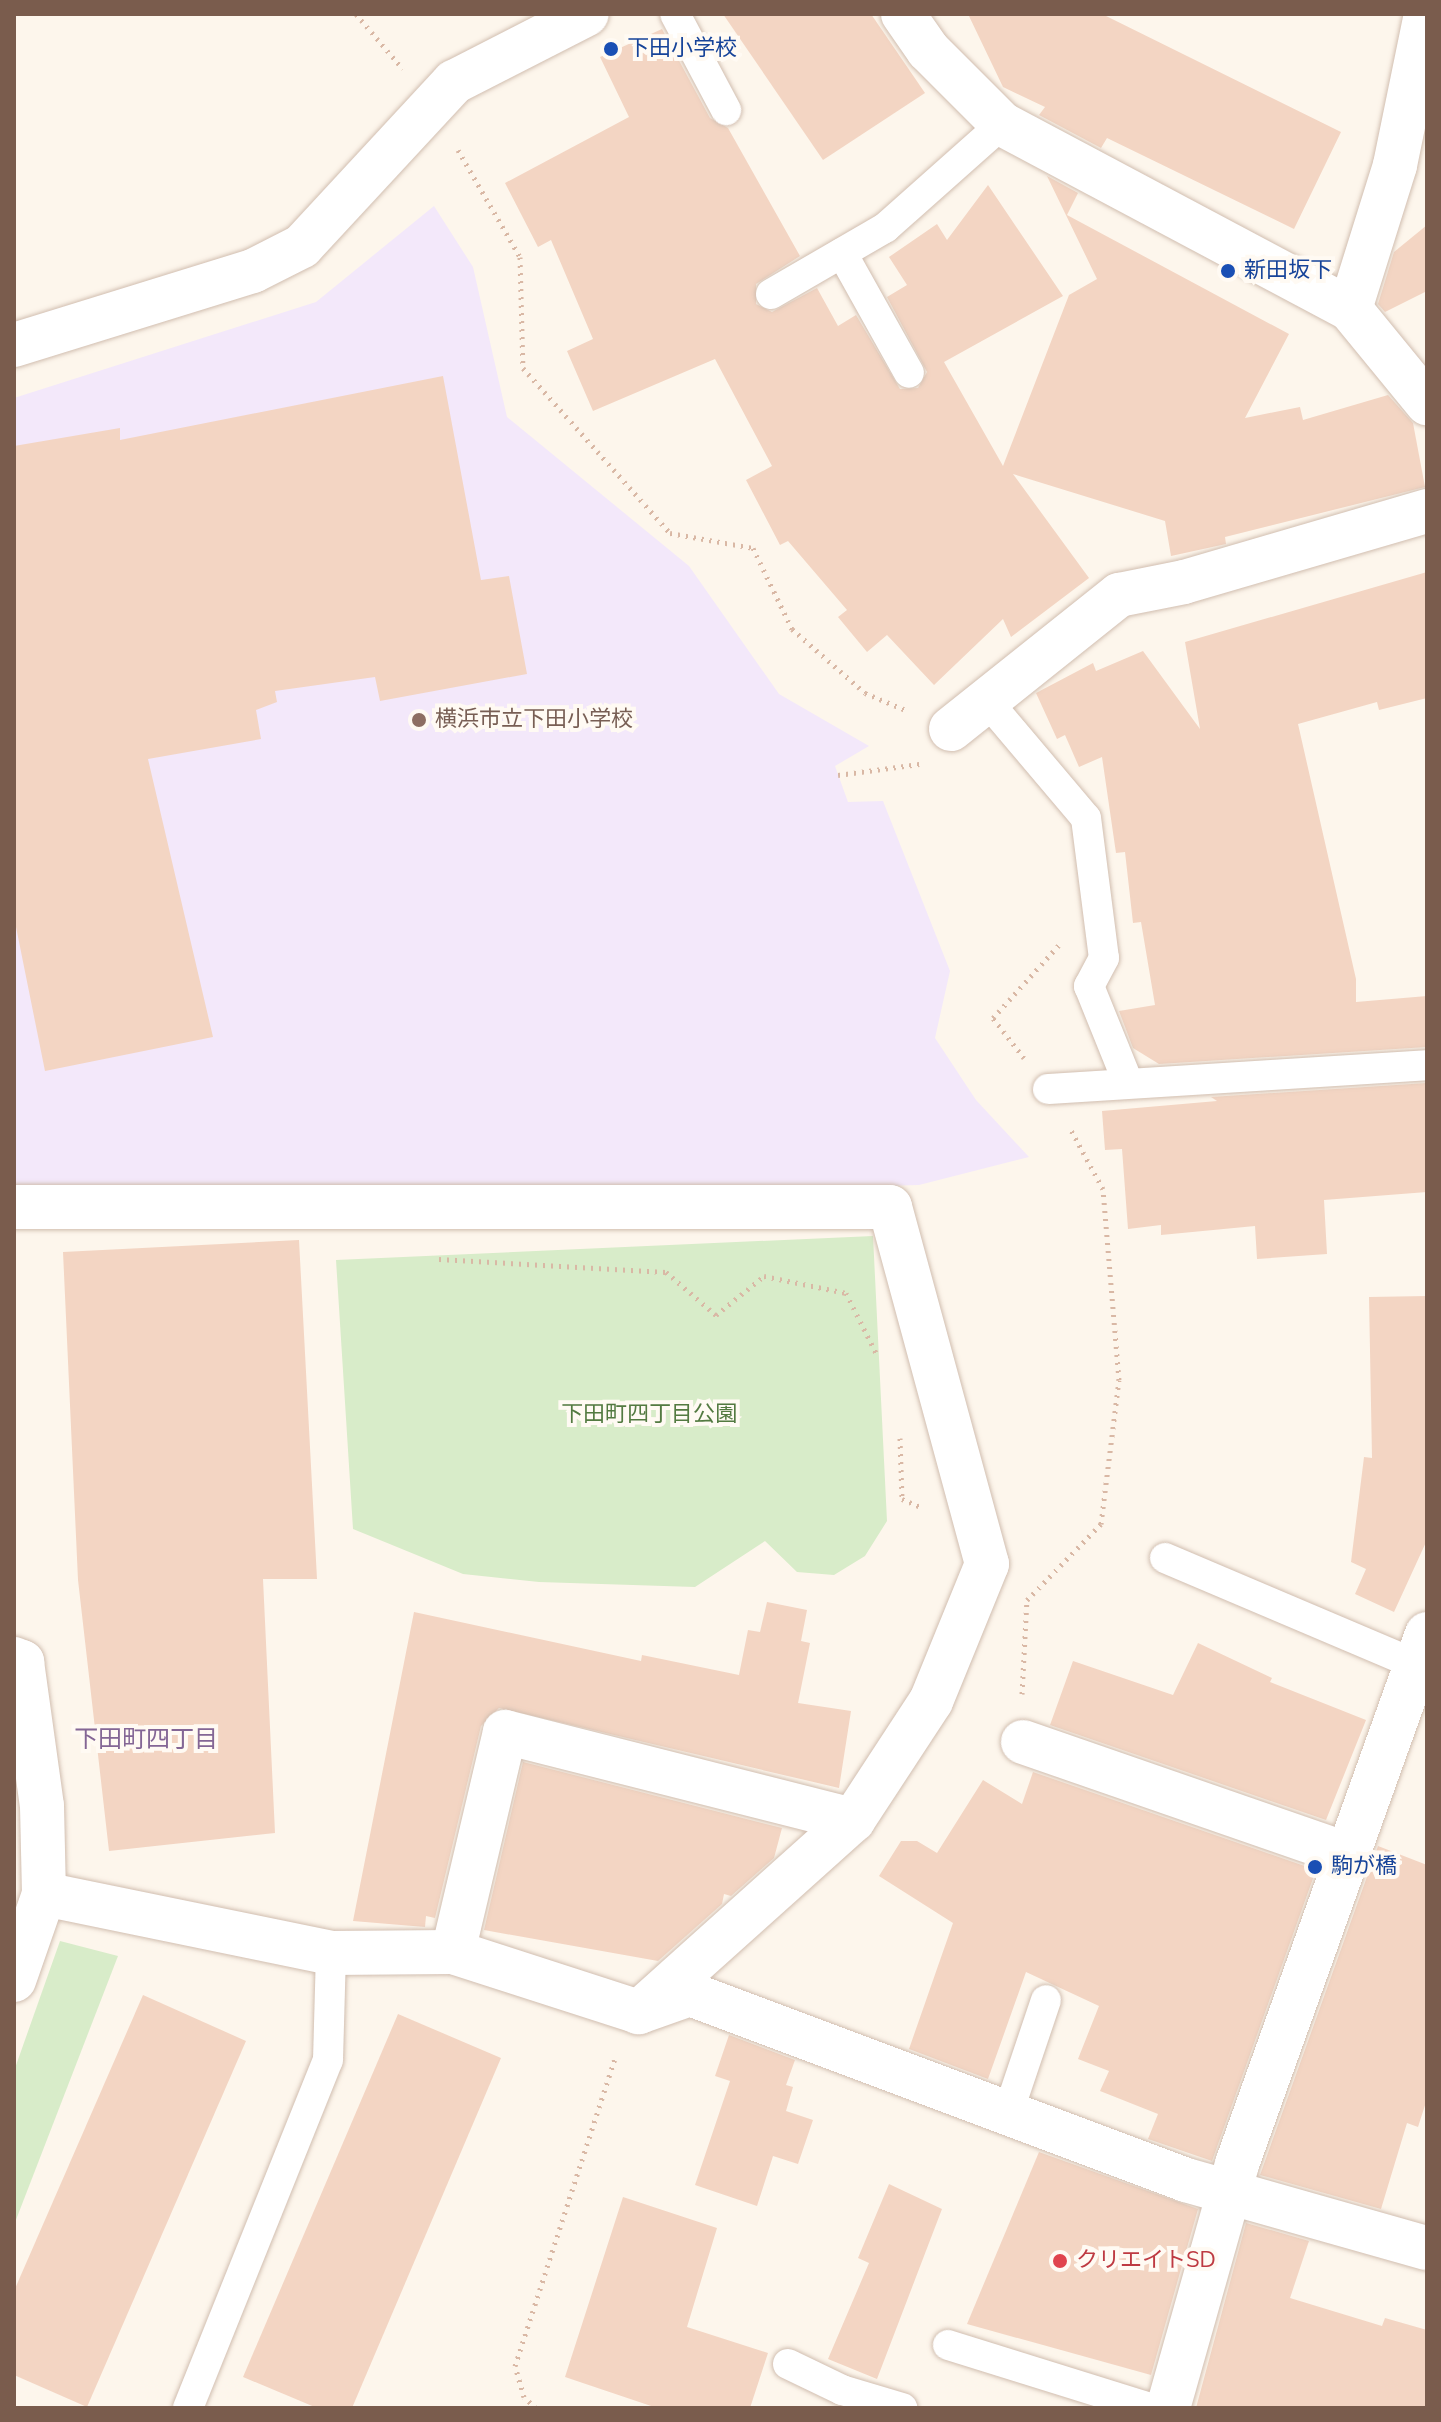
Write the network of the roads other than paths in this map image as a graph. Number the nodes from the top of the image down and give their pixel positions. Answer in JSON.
{"nodes":[{"id":1,"x":587,"y":14,"type":"edge"},
{"id":2,"x":675,"y":14,"type":"edge"},
{"id":3,"x":903,"y":14,"type":"edge"},
{"id":4,"x":1426,"y":14,"type":"edge"},
{"id":5,"x":726,"y":110,"type":"dead end"},
{"id":6,"x":1002,"y":124,"type":"junction"},
{"id":7,"x":842,"y":253,"type":"junction"},
{"id":8,"x":771,"y":294,"type":"dead end"},
{"id":9,"x":1350,"y":309,"type":"junction"},
{"id":10,"x":14,"y":345,"type":"edge"},
{"id":11,"x":909,"y":373,"type":"dead end"},
{"id":12,"x":1427,"y":403,"type":"edge"},
{"id":13,"x":1427,"y":511,"type":"edge"},
{"id":14,"x":987,"y":701,"type":"junction"},
{"id":15,"x":951,"y":729,"type":"road end"},
{"id":16,"x":1427,"y":1065,"type":"edge"},
{"id":17,"x":1127,"y":1080,"type":"junction"},
{"id":18,"x":1048,"y":1089,"type":"dead end"},
{"id":19,"x":14,"y":1207,"type":"edge"},
{"id":20,"x":1165,"y":1558,"type":"dead end"},
{"id":21,"x":1421,"y":1649,"type":"edge"},
{"id":22,"x":14,"y":1659,"type":"edge"},
{"id":23,"x":1023,"y":1742,"type":"dead end"},
{"id":24,"x":853,"y":1820,"type":"junction"},
{"id":25,"x":1350,"y":1855,"type":"junction"},
{"id":26,"x":44,"y":1894,"type":"junction"},
{"id":27,"x":453,"y":1952,"type":"junction"},
{"id":28,"x":331,"y":1953,"type":"junction"},
{"id":29,"x":14,"y":1980,"type":"edge"},
{"id":30,"x":1046,"y":2000,"type":"dead end"},
{"id":31,"x":639,"y":2012,"type":"junction"},
{"id":32,"x":1008,"y":2113,"type":"junction"},
{"id":33,"x":1231,"y":2192,"type":"junction"},
{"id":34,"x":1427,"y":2248,"type":"edge"},
{"id":35,"x":948,"y":2345,"type":"dead end"},
{"id":36,"x":788,"y":2364,"type":"dead end"},
{"id":37,"x":839,"y":2399,"type":"edge"},
{"id":38,"x":188,"y":2408,"type":"edge"},
{"id":39,"x":902,"y":2408,"type":"edge"},
{"id":40,"x":1150,"y":2408,"type":"edge"},
{"id":41,"x":1168,"y":2408,"type":"edge"}],
"edges":[{"from":1,"to":10,"type":"street"},
{"from":2,"to":5,"type":"lane"},
{"from":3,"to":6,"type":"street"},
{"from":4,"to":9,"type":"street"},
{"from":6,"to":7,"type":"lane"},
{"from":6,"to":9,"type":"street"},
{"from":7,"to":8,"type":"lane"},
{"from":7,"to":11,"type":"lane"},
{"from":9,"to":12,"type":"street"},
{"from":13,"to":14,"type":"street"},
{"from":14,"to":15,"type":"street"},
{"from":14,"to":17,"type":"lane"},
{"from":16,"to":17,"type":"lane"},
{"from":17,"to":18,"type":"lane"},
{"from":19,"to":24,"type":"street"},
{"from":20,"to":21,"type":"lane"},
{"from":21,"to":25,"type":"street"},
{"from":22,"to":26,"type":"street"},
{"from":23,"to":25,"type":"street"},
{"from":24,"to":27,"type":"street"},
{"from":24,"to":31,"type":"street"},
{"from":25,"to":33,"type":"street"},
{"from":26,"to":28,"type":"street"},
{"from":26,"to":29,"type":"street"},
{"from":27,"to":28,"type":"street"},
{"from":27,"to":31,"type":"street"},
{"from":28,"to":38,"type":"lane"},
{"from":30,"to":32,"type":"lane"},
{"from":31,"to":32,"type":"street"},
{"from":32,"to":33,"type":"street"},
{"from":33,"to":34,"type":"street"},
{"from":33,"to":41,"type":"street"},
{"from":35,"to":40,"type":"lane"},
{"from":36,"to":37,"type":"lane"},
{"from":37,"to":39,"type":"lane"}]}
